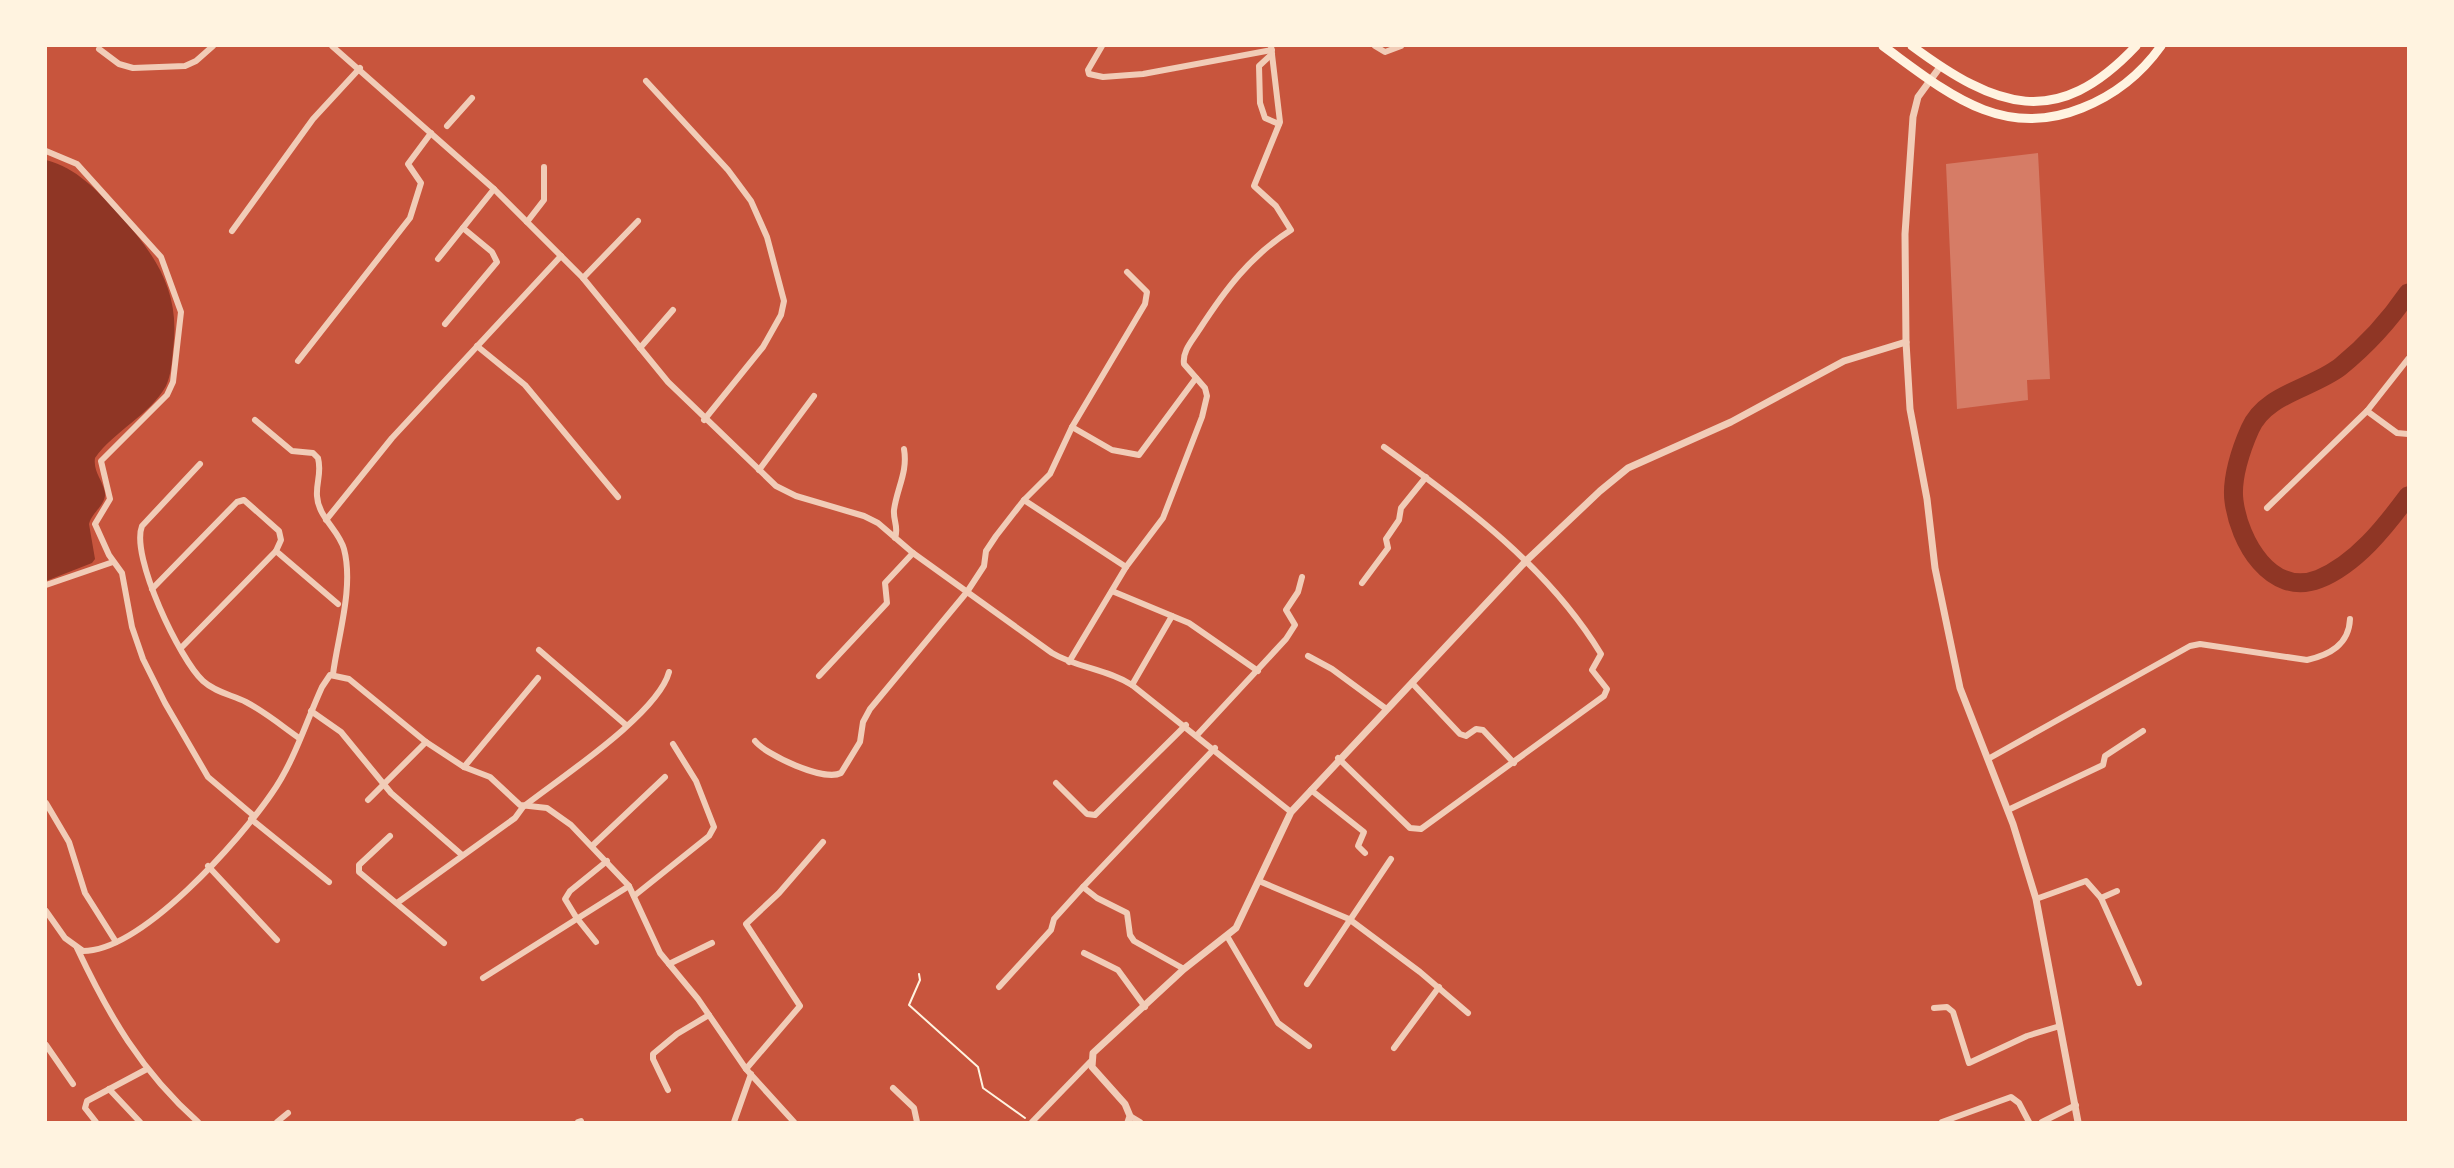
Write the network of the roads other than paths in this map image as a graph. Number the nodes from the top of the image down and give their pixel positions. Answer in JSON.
{"nodes":[{"id":1,"x":213,"y":46,"type":"edge"},
{"id":2,"x":332,"y":46,"type":"edge"},
{"id":3,"x":1102,"y":46,"type":"edge"},
{"id":4,"x":1375,"y":46,"type":"edge"},
{"id":5,"x":1401,"y":46,"type":"edge"},
{"id":6,"x":1883,"y":46,"type":"edge"},
{"id":7,"x":1912,"y":46,"type":"edge"},
{"id":8,"x":2136,"y":46,"type":"edge"},
{"id":9,"x":2161,"y":46,"type":"edge"},
{"id":10,"x":99,"y":49,"type":"dead end"},
{"id":11,"x":1272,"y":50,"type":"edge"},
{"id":12,"x":1940,"y":67,"type":"junction"},
{"id":13,"x":360,"y":68,"type":"junction"},
{"id":14,"x":646,"y":81,"type":"dead end"},
{"id":15,"x":1931,"y":81,"type":"junction"},
{"id":16,"x":472,"y":98,"type":"dead end"},
{"id":17,"x":1279,"y":124,"type":"junction"},
{"id":18,"x":433,"y":135,"type":"junction"},
{"id":19,"x":46,"y":151,"type":"edge"},
{"id":20,"x":544,"y":167,"type":"dead end"},
{"id":21,"x":494,"y":189,"type":"junction"},
{"id":22,"x":638,"y":221,"type":"dead end"},
{"id":23,"x":527,"y":222,"type":"junction"},
{"id":24,"x":463,"y":228,"type":"junction"},
{"id":25,"x":232,"y":231,"type":"dead end"},
{"id":26,"x":561,"y":256,"type":"junction"},
{"id":27,"x":438,"y":259,"type":"dead end"},
{"id":28,"x":1127,"y":272,"type":"dead end"},
{"id":29,"x":583,"y":278,"type":"junction"},
{"id":30,"x":673,"y":310,"type":"dead end"},
{"id":31,"x":445,"y":324,"type":"dead end"},
{"id":32,"x":1906,"y":342,"type":"junction"},
{"id":33,"x":477,"y":346,"type":"junction"},
{"id":34,"x":640,"y":348,"type":"junction"},
{"id":35,"x":2409,"y":359,"type":"edge"},
{"id":36,"x":298,"y":361,"type":"dead end"},
{"id":37,"x":1196,"y":378,"type":"junction"},
{"id":38,"x":814,"y":396,"type":"dead end"},
{"id":39,"x":2367,"y":411,"type":"junction"},
{"id":40,"x":255,"y":420,"type":"dead end"},
{"id":41,"x":704,"y":420,"type":"junction"},
{"id":42,"x":1072,"y":427,"type":"junction"},
{"id":43,"x":2409,"y":434,"type":"edge"},
{"id":44,"x":1384,"y":447,"type":"dead end"},
{"id":45,"x":904,"y":449,"type":"dead end"},
{"id":46,"x":200,"y":464,"type":"dead end"},
{"id":47,"x":759,"y":470,"type":"junction"},
{"id":48,"x":1426,"y":477,"type":"junction"},
{"id":49,"x":618,"y":497,"type":"dead end"},
{"id":50,"x":1024,"y":500,"type":"junction"},
{"id":51,"x":2267,"y":508,"type":"dead end"},
{"id":52,"x":326,"y":520,"type":"junction"},
{"id":53,"x":895,"y":538,"type":"junction"},
{"id":54,"x":276,"y":551,"type":"junction"},
{"id":55,"x":913,"y":553,"type":"junction"},
{"id":56,"x":1526,"y":561,"type":"junction"},
{"id":57,"x":113,"y":562,"type":"junction"},
{"id":58,"x":1126,"y":567,"type":"junction"},
{"id":59,"x":1301,"y":577,"type":"dead end"},
{"id":60,"x":1362,"y":583,"type":"dead end"},
{"id":61,"x":46,"y":585,"type":"edge"},
{"id":62,"x":152,"y":589,"type":"junction"},
{"id":63,"x":1112,"y":591,"type":"junction"},
{"id":64,"x":967,"y":592,"type":"junction"},
{"id":65,"x":338,"y":604,"type":"dead end"},
{"id":66,"x":1172,"y":616,"type":"junction"},
{"id":67,"x":2350,"y":620,"type":"dead end"},
{"id":68,"x":181,"y":648,"type":"junction"},
{"id":69,"x":539,"y":650,"type":"dead end"},
{"id":70,"x":1308,"y":656,"type":"dead end"},
{"id":71,"x":1069,"y":662,"type":"junction"},
{"id":72,"x":1258,"y":671,"type":"junction"},
{"id":73,"x":669,"y":672,"type":"dead end"},
{"id":74,"x":332,"y":674,"type":"junction"},
{"id":75,"x":819,"y":676,"type":"dead end"},
{"id":76,"x":538,"y":678,"type":"dead end"},
{"id":77,"x":1412,"y":683,"type":"junction"},
{"id":78,"x":1132,"y":685,"type":"junction"},
{"id":79,"x":1385,"y":708,"type":"junction"},
{"id":80,"x":311,"y":711,"type":"junction"},
{"id":81,"x":626,"y":725,"type":"junction"},
{"id":82,"x":1186,"y":725,"type":"junction"},
{"id":83,"x":2143,"y":731,"type":"dead end"},
{"id":84,"x":1198,"y":734,"type":"junction"},
{"id":85,"x":299,"y":738,"type":"junction"},
{"id":86,"x":754,"y":741,"type":"dead end"},
{"id":87,"x":426,"y":742,"type":"junction"},
{"id":88,"x":673,"y":744,"type":"dead end"},
{"id":89,"x":1215,"y":748,"type":"junction"},
{"id":90,"x":1338,"y":758,"type":"junction"},
{"id":91,"x":1988,"y":759,"type":"junction"},
{"id":92,"x":1514,"y":763,"type":"junction"},
{"id":93,"x":464,"y":766,"type":"junction"},
{"id":94,"x":665,"y":777,"type":"dead end"},
{"id":95,"x":383,"y":782,"type":"junction"},
{"id":96,"x":1056,"y":783,"type":"dead end"},
{"id":97,"x":1311,"y":790,"type":"junction"},
{"id":98,"x":368,"y":800,"type":"dead end"},
{"id":99,"x":46,"y":803,"type":"edge"},
{"id":100,"x":523,"y":807,"type":"junction"},
{"id":101,"x":2008,"y":810,"type":"junction"},
{"id":102,"x":1290,"y":811,"type":"junction"},
{"id":103,"x":252,"y":817,"type":"junction"},
{"id":104,"x":390,"y":836,"type":"dead end"},
{"id":105,"x":823,"y":842,"type":"dead end"},
{"id":106,"x":592,"y":846,"type":"junction"},
{"id":107,"x":1365,"y":853,"type":"dead end"},
{"id":108,"x":462,"y":855,"type":"junction"},
{"id":109,"x":1391,"y":859,"type":"dead end"},
{"id":110,"x":607,"y":861,"type":"junction"},
{"id":111,"x":208,"y":866,"type":"junction"},
{"id":112,"x":1259,"y":881,"type":"junction"},
{"id":113,"x":329,"y":882,"type":"dead end"},
{"id":114,"x":629,"y":886,"type":"junction"},
{"id":115,"x":1083,"y":887,"type":"junction"},
{"id":116,"x":2118,"y":891,"type":"dead end"},
{"id":117,"x":635,"y":896,"type":"junction"},
{"id":118,"x":2101,"y":898,"type":"junction"},
{"id":119,"x":2036,"y":899,"type":"junction"},
{"id":120,"x":397,"y":903,"type":"junction"},
{"id":121,"x":46,"y":911,"type":"edge"},
{"id":122,"x":576,"y":918,"type":"junction"},
{"id":123,"x":1349,"y":919,"type":"junction"},
{"id":124,"x":1227,"y":936,"type":"junction"},
{"id":125,"x":277,"y":940,"type":"dead end"},
{"id":126,"x":116,"y":942,"type":"junction"},
{"id":127,"x":596,"y":942,"type":"dead end"},
{"id":128,"x":444,"y":943,"type":"dead end"},
{"id":129,"x":712,"y":943,"type":"dead end"},
{"id":130,"x":76,"y":948,"type":"junction"},
{"id":131,"x":1084,"y":953,"type":"dead end"},
{"id":132,"x":668,"y":964,"type":"junction"},
{"id":133,"x":1184,"y":969,"type":"junction"},
{"id":134,"x":483,"y":978,"type":"dead end"},
{"id":135,"x":2139,"y":983,"type":"dead end"},
{"id":136,"x":1307,"y":984,"type":"dead end"},
{"id":137,"x":999,"y":987,"type":"dead end"},
{"id":138,"x":1439,"y":987,"type":"junction"},
{"id":139,"x":1145,"y":1007,"type":"junction"},
{"id":140,"x":1934,"y":1008,"type":"dead end"},
{"id":141,"x":1468,"y":1013,"type":"dead end"},
{"id":142,"x":709,"y":1015,"type":"junction"},
{"id":143,"x":2060,"y":1026,"type":"junction"},
{"id":144,"x":46,"y":1045,"type":"edge"},
{"id":145,"x":1309,"y":1046,"type":"dead end"},
{"id":146,"x":1394,"y":1048,"type":"dead end"},
{"id":147,"x":1090,"y":1062,"type":"junction"},
{"id":148,"x":147,"y":1069,"type":"junction"},
{"id":149,"x":748,"y":1072,"type":"junction"},
{"id":150,"x":73,"y":1084,"type":"dead end"},
{"id":151,"x":894,"y":1087,"type":"dead end"},
{"id":152,"x":109,"y":1089,"type":"junction"},
{"id":153,"x":668,"y":1090,"type":"dead end"},
{"id":154,"x":2076,"y":1105,"type":"junction"},
{"id":155,"x":288,"y":1113,"type":"dead end"},
{"id":156,"x":1129,"y":1119,"type":"edge"},
{"id":157,"x":96,"y":1122,"type":"edge"},
{"id":158,"x":140,"y":1122,"type":"edge"},
{"id":159,"x":198,"y":1122,"type":"edge"},
{"id":160,"x":277,"y":1122,"type":"edge"},
{"id":161,"x":734,"y":1122,"type":"edge"},
{"id":162,"x":794,"y":1122,"type":"edge"},
{"id":163,"x":917,"y":1122,"type":"edge"},
{"id":164,"x":1032,"y":1122,"type":"edge"},
{"id":165,"x":1140,"y":1122,"type":"edge"},
{"id":166,"x":1942,"y":1122,"type":"edge"},
{"id":167,"x":2029,"y":1122,"type":"edge"},
{"id":168,"x":2042,"y":1122,"type":"edge"},
{"id":169,"x":2078,"y":1122,"type":"edge"}],
"edges":[{"from":1,"to":10,"type":"street"},
{"from":2,"to":13,"type":"street"},
{"from":3,"to":11,"type":"street"},
{"from":4,"to":5,"type":"street"},
{"from":6,"to":15,"type":"main road"},
{"from":7,"to":12,"type":"main road"},
{"from":8,"to":12,"type":"main road"},
{"from":9,"to":15,"type":"main road"},
{"from":11,"to":17,"type":"street"},
{"from":11,"to":17,"type":"street"},
{"from":12,"to":15,"type":"street"},
{"from":13,"to":18,"type":"street"},
{"from":13,"to":25,"type":"street"},
{"from":14,"to":41,"type":"street"},
{"from":15,"to":32,"type":"street"},
{"from":16,"to":18,"type":"street"},
{"from":17,"to":37,"type":"street"},
{"from":18,"to":21,"type":"street"},
{"from":18,"to":36,"type":"street"},
{"from":19,"to":57,"type":"street"},
{"from":20,"to":23,"type":"street"},
{"from":21,"to":23,"type":"street"},
{"from":21,"to":24,"type":"street"},
{"from":22,"to":29,"type":"street"},
{"from":23,"to":26,"type":"street"},
{"from":24,"to":27,"type":"street"},
{"from":24,"to":31,"type":"street"},
{"from":26,"to":29,"type":"street"},
{"from":26,"to":33,"type":"street"},
{"from":28,"to":42,"type":"street"},
{"from":29,"to":34,"type":"street"},
{"from":30,"to":34,"type":"street"},
{"from":32,"to":56,"type":"street"},
{"from":32,"to":91,"type":"street"},
{"from":33,"to":49,"type":"street"},
{"from":33,"to":52,"type":"street"},
{"from":34,"to":41,"type":"street"},
{"from":35,"to":39,"type":"street"},
{"from":37,"to":42,"type":"street"},
{"from":37,"to":58,"type":"street"},
{"from":38,"to":47,"type":"street"},
{"from":39,"to":43,"type":"street"},
{"from":39,"to":51,"type":"street"},
{"from":40,"to":52,"type":"street"},
{"from":41,"to":47,"type":"street"},
{"from":42,"to":50,"type":"street"},
{"from":44,"to":48,"type":"street"},
{"from":45,"to":53,"type":"street"},
{"from":46,"to":62,"type":"street"},
{"from":47,"to":53,"type":"street"},
{"from":48,"to":56,"type":"street"},
{"from":48,"to":60,"type":"street"},
{"from":50,"to":58,"type":"street"},
{"from":50,"to":64,"type":"street"},
{"from":52,"to":74,"type":"street"},
{"from":53,"to":55,"type":"street"},
{"from":54,"to":62,"type":"street"},
{"from":54,"to":65,"type":"street"},
{"from":54,"to":68,"type":"street"},
{"from":55,"to":64,"type":"street"},
{"from":55,"to":75,"type":"street"},
{"from":56,"to":77,"type":"street"},
{"from":56,"to":92,"type":"street"},
{"from":57,"to":61,"type":"street"},
{"from":57,"to":103,"type":"street"},
{"from":58,"to":63,"type":"street"},
{"from":59,"to":72,"type":"street"},
{"from":62,"to":68,"type":"street"},
{"from":63,"to":66,"type":"street"},
{"from":63,"to":71,"type":"street"},
{"from":64,"to":71,"type":"street"},
{"from":64,"to":86,"type":"street"},
{"from":66,"to":72,"type":"street"},
{"from":66,"to":78,"type":"street"},
{"from":67,"to":91,"type":"street"},
{"from":68,"to":85,"type":"street"},
{"from":69,"to":81,"type":"street"},
{"from":70,"to":79,"type":"street"},
{"from":71,"to":78,"type":"street"},
{"from":72,"to":84,"type":"street"},
{"from":73,"to":81,"type":"street"},
{"from":74,"to":80,"type":"street"},
{"from":74,"to":87,"type":"street"},
{"from":76,"to":93,"type":"street"},
{"from":77,"to":79,"type":"street"},
{"from":77,"to":92,"type":"street"},
{"from":78,"to":82,"type":"street"},
{"from":79,"to":90,"type":"street"},
{"from":80,"to":85,"type":"street"},
{"from":80,"to":95,"type":"street"},
{"from":81,"to":100,"type":"street"},
{"from":82,"to":84,"type":"street"},
{"from":82,"to":96,"type":"street"},
{"from":83,"to":101,"type":"street"},
{"from":84,"to":89,"type":"street"},
{"from":85,"to":103,"type":"street"},
{"from":87,"to":93,"type":"street"},
{"from":87,"to":95,"type":"street"},
{"from":88,"to":117,"type":"street"},
{"from":89,"to":102,"type":"street"},
{"from":89,"to":115,"type":"street"},
{"from":90,"to":92,"type":"street"},
{"from":90,"to":97,"type":"street"},
{"from":91,"to":101,"type":"street"},
{"from":93,"to":100,"type":"street"},
{"from":94,"to":106,"type":"street"},
{"from":95,"to":98,"type":"street"},
{"from":95,"to":108,"type":"street"},
{"from":97,"to":102,"type":"street"},
{"from":97,"to":107,"type":"street"},
{"from":99,"to":126,"type":"street"},
{"from":100,"to":106,"type":"street"},
{"from":100,"to":108,"type":"street"},
{"from":101,"to":119,"type":"street"},
{"from":102,"to":112,"type":"street"},
{"from":103,"to":111,"type":"street"},
{"from":103,"to":113,"type":"street"},
{"from":104,"to":120,"type":"street"},
{"from":105,"to":149,"type":"street"},
{"from":106,"to":110,"type":"street"},
{"from":108,"to":120,"type":"street"},
{"from":109,"to":123,"type":"street"},
{"from":110,"to":114,"type":"street"},
{"from":110,"to":122,"type":"street"},
{"from":111,"to":125,"type":"street"},
{"from":111,"to":126,"type":"street"},
{"from":112,"to":123,"type":"street"},
{"from":112,"to":124,"type":"street"},
{"from":114,"to":117,"type":"street"},
{"from":114,"to":122,"type":"street"},
{"from":115,"to":133,"type":"street"},
{"from":115,"to":137,"type":"street"},
{"from":116,"to":118,"type":"street"},
{"from":117,"to":132,"type":"street"},
{"from":118,"to":119,"type":"street"},
{"from":118,"to":135,"type":"street"},
{"from":119,"to":143,"type":"street"},
{"from":120,"to":128,"type":"street"},
{"from":121,"to":130,"type":"street"},
{"from":122,"to":127,"type":"street"},
{"from":122,"to":134,"type":"street"},
{"from":123,"to":136,"type":"street"},
{"from":123,"to":138,"type":"street"},
{"from":124,"to":133,"type":"street"},
{"from":124,"to":145,"type":"street"},
{"from":126,"to":130,"type":"street"},
{"from":129,"to":132,"type":"street"},
{"from":130,"to":148,"type":"street"},
{"from":131,"to":139,"type":"street"},
{"from":132,"to":142,"type":"street"},
{"from":133,"to":139,"type":"street"},
{"from":138,"to":141,"type":"street"},
{"from":138,"to":146,"type":"street"},
{"from":139,"to":147,"type":"street"},
{"from":140,"to":143,"type":"street"},
{"from":142,"to":149,"type":"street"},
{"from":142,"to":153,"type":"street"},
{"from":143,"to":154,"type":"street"},
{"from":144,"to":150,"type":"street"},
{"from":147,"to":156,"type":"street"},
{"from":147,"to":164,"type":"street"},
{"from":148,"to":152,"type":"street"},
{"from":148,"to":159,"type":"street"},
{"from":149,"to":161,"type":"street"},
{"from":149,"to":162,"type":"street"},
{"from":151,"to":163,"type":"street"},
{"from":152,"to":157,"type":"street"},
{"from":152,"to":158,"type":"street"},
{"from":154,"to":168,"type":"street"},
{"from":154,"to":169,"type":"street"},
{"from":155,"to":160,"type":"street"},
{"from":156,"to":165,"type":"street"},
{"from":166,"to":167,"type":"street"}]}
